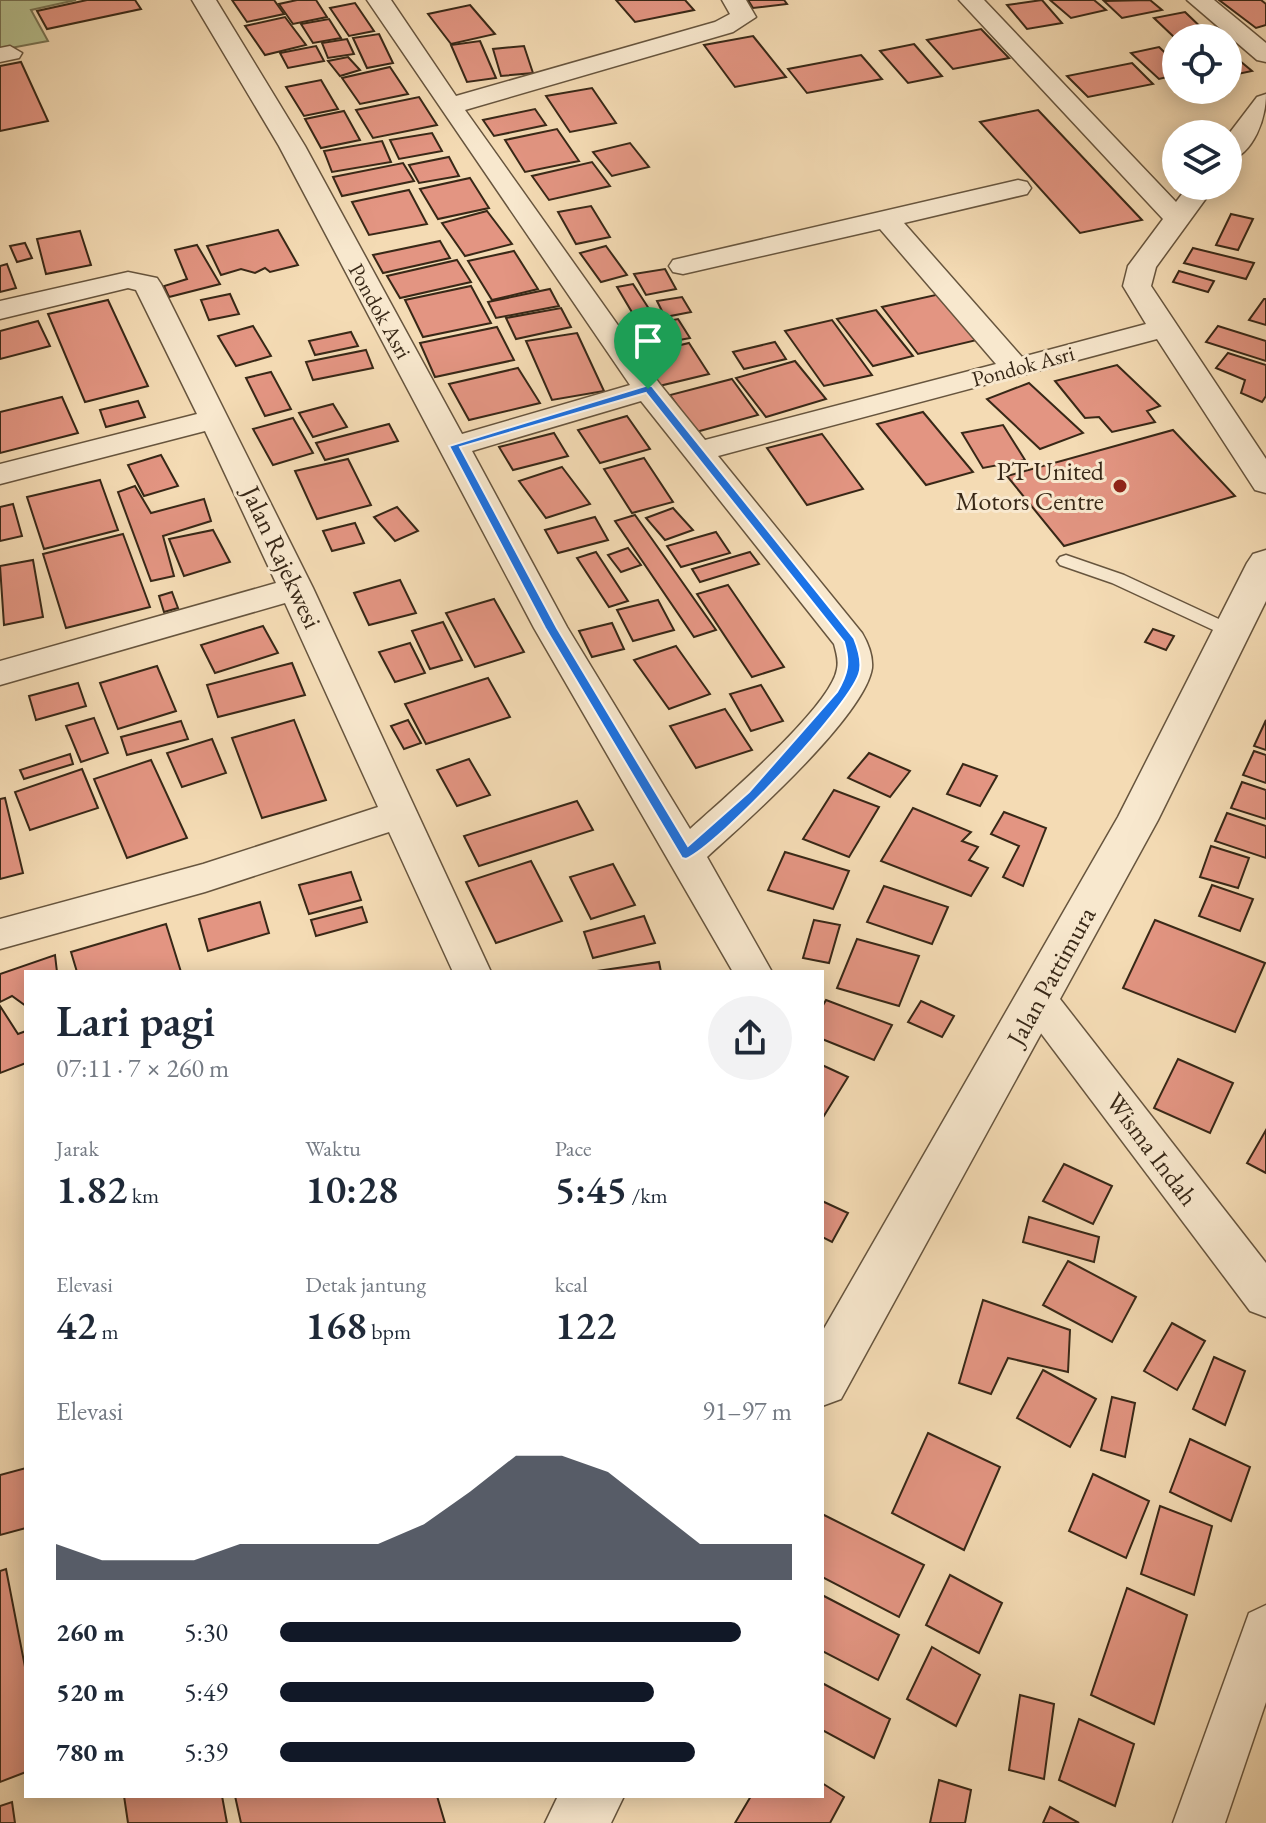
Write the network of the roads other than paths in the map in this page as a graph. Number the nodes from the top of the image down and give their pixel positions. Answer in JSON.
{"nodes":[{"id":1,"x":204,"y":0,"type":"edge"},
{"id":2,"x":379,"y":0,"type":"edge"},
{"id":3,"x":734,"y":0,"type":"edge"},
{"id":4,"x":971,"y":0,"type":"edge"},
{"id":5,"x":1199,"y":0,"type":"edge"},
{"id":6,"x":1266,"y":55,"type":"edge"},
{"id":7,"x":1266,"y":102,"type":"edge"},
{"id":8,"x":450,"y":106,"type":"junction"},
{"id":9,"x":1242,"y":134,"type":"edge"},
{"id":10,"x":1018,"y":188,"type":"dead end"},
{"id":11,"x":1191,"y":200,"type":"edge"},
{"id":12,"x":1177,"y":218,"type":"junction"},
{"id":13,"x":886,"y":219,"type":"junction"},
{"id":14,"x":683,"y":266,"type":"dead end"},
{"id":15,"x":0,"y":310,"type":"edge"},
{"id":16,"x":1162,"y":329,"type":"junction"},
{"id":17,"x":1016,"y":368,"type":"junction"},
{"id":18,"x":648,"y":389,"type":"junction"},
{"id":19,"x":214,"y":419,"type":"junction"},
{"id":20,"x":454,"y":446,"type":"junction"},
{"id":21,"x":699,"y":451,"type":"junction"},
{"id":22,"x":0,"y":474,"type":"edge"},
{"id":23,"x":1266,"y":483,"type":"edge"},
{"id":24,"x":1066,"y":561,"type":"dead end"},
{"id":25,"x":1266,"y":563,"type":"edge"},
{"id":26,"x":297,"y":588,"type":"junction"},
{"id":27,"x":1230,"y":631,"type":"junction"},
{"id":28,"x":0,"y":673,"type":"edge"},
{"id":29,"x":400,"y":814,"type":"junction"},
{"id":30,"x":686,"y":854,"type":"junction"},
{"id":31,"x":0,"y":934,"type":"edge"},
{"id":32,"x":471,"y":970,"type":"edge"},
{"id":33,"x":752,"y":970,"type":"edge"},
{"id":34,"x":1039,"y":1001,"type":"junction"},
{"id":35,"x":1266,"y":1297,"type":"edge"},
{"id":36,"x":824,"y":1378,"type":"edge"},
{"id":37,"x":1266,"y":1630,"type":"edge"},
{"id":38,"x":593,"y":1798,"type":"edge"},
{"id":39,"x":575,"y":1823,"type":"edge"},
{"id":40,"x":1199,"y":1823,"type":"edge"}],
"edges":[{"from":1,"to":20,"type":"street","name":"Pondok Asri"},
{"from":2,"to":8,"type":"street"},
{"from":3,"to":8,"type":"street"},
{"from":4,"to":12,"type":"street"},
{"from":5,"to":6,"type":"street"},
{"from":7,"to":9,"type":"street"},
{"from":8,"to":18,"type":"street"},
{"from":10,"to":13,"type":"street"},
{"from":11,"to":12,"type":"street"},
{"from":12,"to":16,"type":"street"},
{"from":13,"to":14,"type":"street"},
{"from":13,"to":17,"type":"street"},
{"from":15,"to":19,"type":"street","name":"Jalan Rajekwesi"},
{"from":16,"to":17,"type":"street","name":"Pondok Asri"},
{"from":16,"to":23,"type":"street"},
{"from":17,"to":21,"type":"street","name":"Pondok Asri"},
{"from":18,"to":20,"type":"street"},
{"from":18,"to":21,"type":"street"},
{"from":19,"to":22,"type":"street"},
{"from":19,"to":26,"type":"street","name":"Jalan Rajekwesi"},
{"from":20,"to":30,"type":"street","name":"Pondok Asri"},
{"from":21,"to":30,"type":"street"},
{"from":24,"to":27,"type":"lane"},
{"from":25,"to":27,"type":"street","name":"Jalan Pattimura"},
{"from":26,"to":28,"type":"street"},
{"from":26,"to":29,"type":"street","name":"Jalan Rajekwesi"},
{"from":27,"to":34,"type":"street","name":"Jalan Pattimura"},
{"from":29,"to":31,"type":"street"},
{"from":29,"to":32,"type":"street","name":"Jalan Rajekwesi"},
{"from":30,"to":33,"type":"street"},
{"from":34,"to":35,"type":"street","name":"Wisma Indah"},
{"from":34,"to":36,"type":"street","name":"Jalan Pattimura"},
{"from":37,"to":40,"type":"street"},
{"from":38,"to":39,"type":"street"}]}
